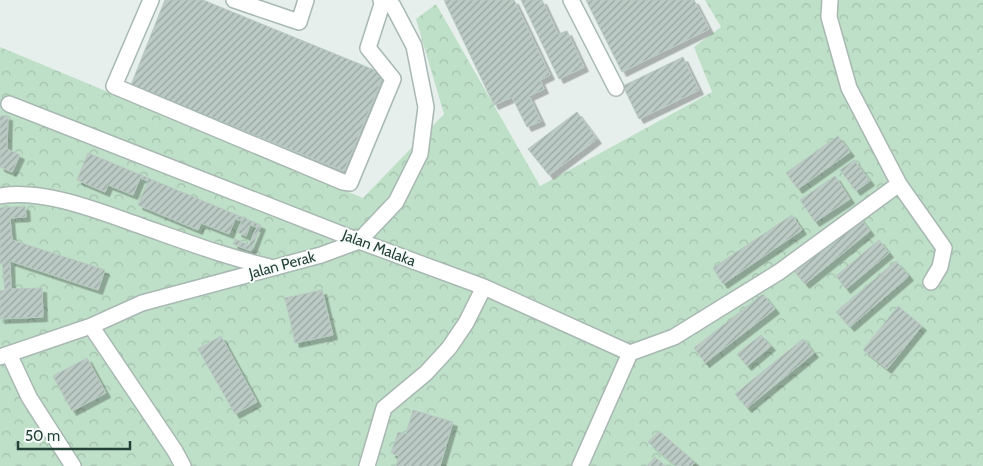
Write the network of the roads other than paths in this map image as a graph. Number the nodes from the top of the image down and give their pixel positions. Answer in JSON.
{"nodes":[{"id":1,"x":151,"y":0,"type":"edge"},
{"id":2,"x":234,"y":0,"type":"edge"},
{"id":3,"x":306,"y":0,"type":"edge"},
{"id":4,"x":571,"y":0,"type":"edge"},
{"id":5,"x":830,"y":0,"type":"edge"},
{"id":6,"x":390,"y":2,"type":"edge"},
{"id":7,"x":616,"y":88,"type":"dead end"},
{"id":8,"x":9,"y":104,"type":"dead end"},
{"id":9,"x":899,"y":184,"type":"junction"},
{"id":10,"x":0,"y":196,"type":"edge"},
{"id":11,"x":359,"y":241,"type":"junction"},
{"id":12,"x":274,"y":268,"type":"junction"},
{"id":13,"x":930,"y":282,"type":"dead end"},
{"id":14,"x":484,"y":287,"type":"junction"},
{"id":15,"x":91,"y":326,"type":"junction"},
{"id":16,"x":630,"y":353,"type":"junction"},
{"id":17,"x":4,"y":356,"type":"edge"},
{"id":18,"x":585,"y":464,"type":"edge"},
{"id":19,"x":73,"y":466,"type":"edge"},
{"id":20,"x":183,"y":466,"type":"edge"},
{"id":21,"x":367,"y":466,"type":"edge"}],
"edges":[{"from":1,"to":6,"type":"street"},
{"from":2,"to":3,"type":"street"},
{"from":4,"to":7,"type":"street"},
{"from":5,"to":9,"type":"street"},
{"from":6,"to":11,"type":"street","name":"Jalan Perak"},
{"from":8,"to":11,"type":"street","name":"Jalan Malaka"},
{"from":9,"to":13,"type":"street"},
{"from":9,"to":16,"type":"street"},
{"from":10,"to":12,"type":"street"},
{"from":11,"to":12,"type":"street","name":"Jalan Perak"},
{"from":11,"to":14,"type":"street","name":"Jalan Malaka"},
{"from":12,"to":15,"type":"street","name":"Jalan Perak"},
{"from":14,"to":16,"type":"street","name":"Jalan Malaka"},
{"from":14,"to":21,"type":"street"},
{"from":15,"to":17,"type":"street","name":"Jalan Perak"},
{"from":15,"to":20,"type":"street"},
{"from":16,"to":18,"type":"street"},
{"from":17,"to":19,"type":"street"}]}
